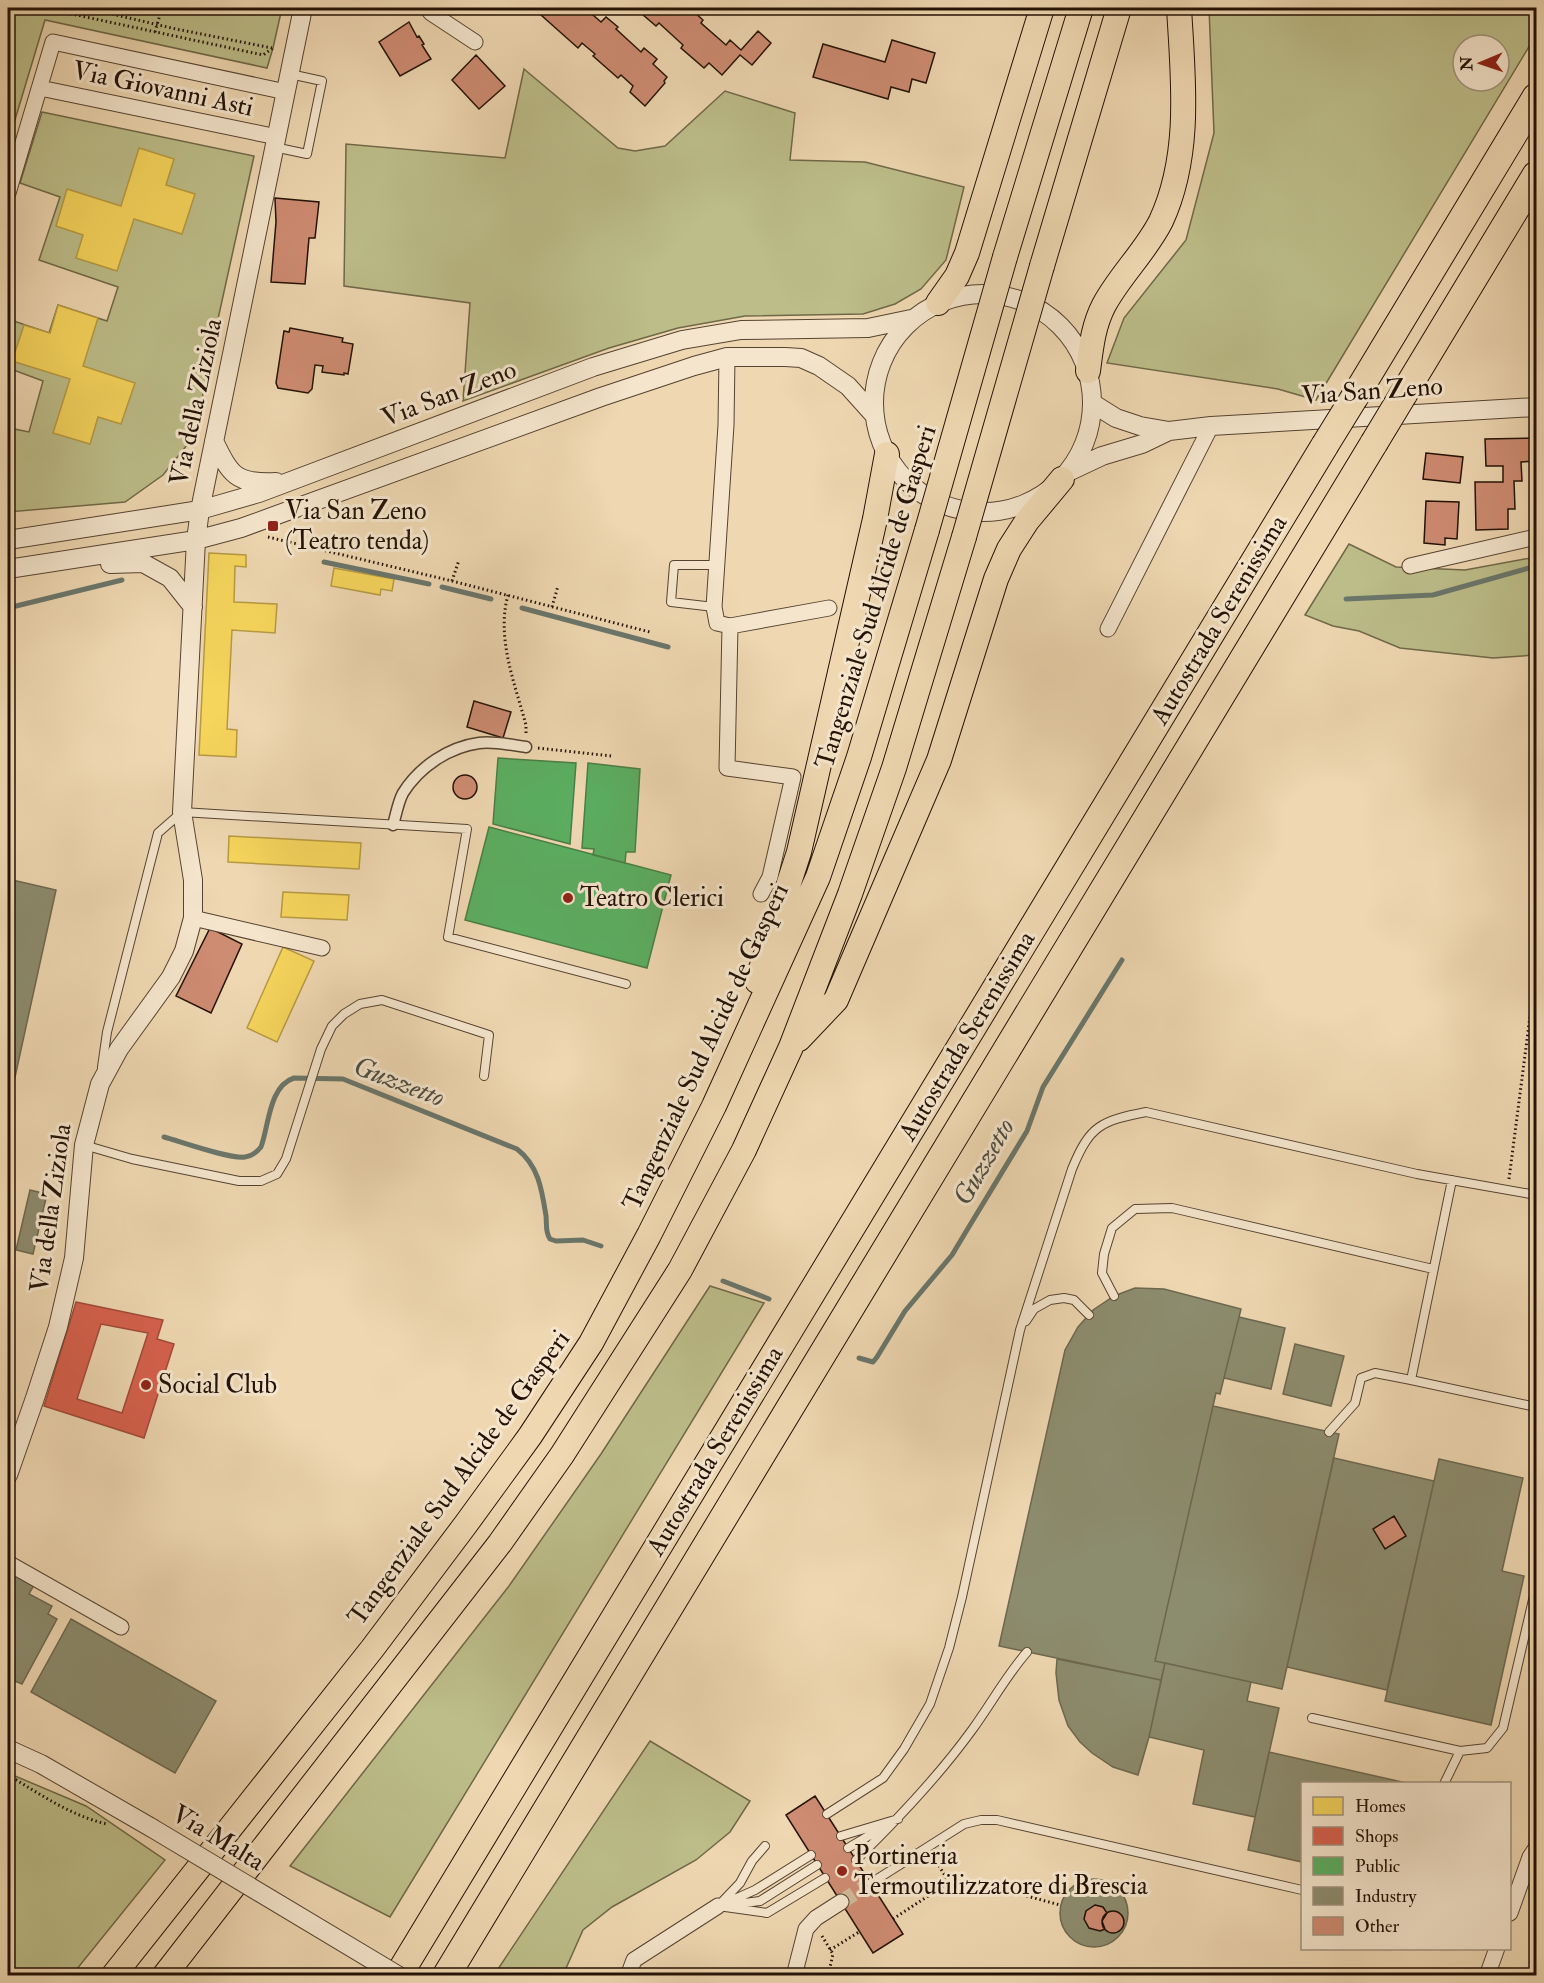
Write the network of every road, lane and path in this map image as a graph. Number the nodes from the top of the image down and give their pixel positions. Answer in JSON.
{"nodes":[{"id":1,"x":44,"y":8,"type":"edge"},
{"id":2,"x":86,"y":8,"type":"edge"},
{"id":3,"x":303,"y":8,"type":"edge"},
{"id":4,"x":1042,"y":8,"type":"edge"},
{"id":5,"x":1081,"y":8,"type":"edge"},
{"id":6,"x":1119,"y":8,"type":"edge"},
{"id":7,"x":1179,"y":8,"type":"edge"},
{"id":8,"x":161,"y":10,"type":"dead end"},
{"id":9,"x":431,"y":10,"type":"edge"},
{"id":10,"x":157,"y":24,"type":"junction"},
{"id":11,"x":155,"y":32,"type":"junction"},
{"id":12,"x":475,"y":42,"type":"dead end"},
{"id":13,"x":288,"y":83,"type":"junction"},
{"id":14,"x":40,"y":88,"type":"junction"},
{"id":15,"x":1536,"y":97,"type":"edge"},
{"id":16,"x":275,"y":142,"type":"junction"},
{"id":17,"x":1536,"y":175,"type":"edge"},
{"id":18,"x":8,"y":194,"type":"edge"},
{"id":19,"x":938,"y":303,"type":"junction"},
{"id":20,"x":911,"y":319,"type":"junction"},
{"id":21,"x":727,"y":357,"type":"junction"},
{"id":22,"x":1088,"y":371,"type":"junction"},
{"id":23,"x":1092,"y":403,"type":"junction"},
{"id":24,"x":1536,"y":407,"type":"edge"},
{"id":25,"x":875,"y":416,"type":"junction"},
{"id":26,"x":1211,"y":426,"type":"junction"},
{"id":27,"x":1168,"y":431,"type":"junction"},
{"id":28,"x":214,"y":441,"type":"junction"},
{"id":29,"x":887,"y":454,"type":"junction"},
{"id":30,"x":1065,"y":475,"type":"junction"},
{"id":31,"x":290,"y":482,"type":"junction"},
{"id":32,"x":200,"y":510,"type":"junction"},
{"id":33,"x":241,"y":528,"type":"junction"},
{"id":34,"x":1536,"y":537,"type":"edge"},
{"id":35,"x":8,"y":540,"type":"edge"},
{"id":36,"x":196,"y":540,"type":"junction"},
{"id":37,"x":459,"y":560,"type":"dead end"},
{"id":38,"x":37,"y":564,"type":"junction"},
{"id":39,"x":717,"y":565,"type":"junction"},
{"id":40,"x":1410,"y":566,"type":"dead end"},
{"id":41,"x":8,"y":569,"type":"edge"},
{"id":42,"x":452,"y":580,"type":"junction"},
{"id":43,"x":558,"y":586,"type":"dead end"},
{"id":44,"x":508,"y":595,"type":"junction"},
{"id":45,"x":193,"y":607,"type":"junction"},
{"id":46,"x":552,"y":607,"type":"junction"},
{"id":47,"x":714,"y":607,"type":"junction"},
{"id":48,"x":829,"y":608,"type":"dead end"},
{"id":49,"x":730,"y":626,"type":"junction"},
{"id":50,"x":1108,"y":629,"type":"dead end"},
{"id":51,"x":650,"y":632,"type":"dead end"},
{"id":52,"x":526,"y":747,"type":"junction"},
{"id":53,"x":611,"y":756,"type":"dead end"},
{"id":54,"x":182,"y":812,"type":"junction"},
{"id":55,"x":393,"y":825,"type":"junction"},
{"id":56,"x":1536,"y":877,"type":"edge"},
{"id":57,"x":761,"y":894,"type":"dead end"},
{"id":58,"x":193,"y":918,"type":"junction"},
{"id":59,"x":322,"y":948,"type":"dead end"},
{"id":60,"x":626,"y":984,"type":"dead end"},
{"id":61,"x":791,"y":1047,"type":"junction"},
{"id":62,"x":741,"y":1049,"type":"junction"},
{"id":63,"x":484,"y":1076,"type":"dead end"},
{"id":64,"x":100,"y":1084,"type":"junction"},
{"id":65,"x":84,"y":1145,"type":"junction"},
{"id":66,"x":1452,"y":1180,"type":"junction"},
{"id":67,"x":1508,"y":1190,"type":"junction"},
{"id":68,"x":1536,"y":1195,"type":"edge"},
{"id":69,"x":1433,"y":1269,"type":"junction"},
{"id":70,"x":1114,"y":1296,"type":"dead end"},
{"id":71,"x":1089,"y":1315,"type":"dead end"},
{"id":72,"x":1020,"y":1329,"type":"junction"},
{"id":73,"x":1411,"y":1380,"type":"junction"},
{"id":74,"x":1536,"y":1407,"type":"edge"},
{"id":75,"x":1329,"y":1432,"type":"dead end"},
{"id":76,"x":8,"y":1476,"type":"edge"},
{"id":77,"x":8,"y":1563,"type":"edge"},
{"id":78,"x":1536,"y":1587,"type":"edge"},
{"id":79,"x":121,"y":1627,"type":"dead end"},
{"id":80,"x":1027,"y":1652,"type":"dead end"},
{"id":81,"x":1312,"y":1718,"type":"dead end"},
{"id":82,"x":8,"y":1749,"type":"edge"},
{"id":83,"x":1460,"y":1751,"type":"junction"},
{"id":84,"x":8,"y":1775,"type":"edge"},
{"id":85,"x":1445,"y":1782,"type":"edge"},
{"id":86,"x":827,"y":1814,"type":"dead end"},
{"id":87,"x":899,"y":1818,"type":"junction"},
{"id":88,"x":115,"y":1825,"type":"dead end"},
{"id":89,"x":841,"y":1836,"type":"dead end"},
{"id":90,"x":765,"y":1846,"type":"dead end"},
{"id":91,"x":928,"y":1847,"type":"junction"},
{"id":92,"x":848,"y":1848,"type":"dead end"},
{"id":93,"x":1536,"y":1848,"type":"edge"},
{"id":94,"x":811,"y":1855,"type":"dead end"},
{"id":95,"x":856,"y":1860,"type":"dead end"},
{"id":96,"x":817,"y":1865,"type":"dead end"},
{"id":97,"x":825,"y":1878,"type":"dead end"},
{"id":98,"x":949,"y":1882,"type":"junction"},
{"id":99,"x":871,"y":1884,"type":"tunnel mouth"},
{"id":100,"x":1301,"y":1890,"type":"edge"},
{"id":101,"x":841,"y":1902,"type":"tunnel mouth"},
{"id":102,"x":1060,"y":1905,"type":"dead end"},
{"id":103,"x":718,"y":1906,"type":"junction"},
{"id":104,"x":1511,"y":1908,"type":"edge"},
{"id":105,"x":893,"y":1919,"type":"dead end"},
{"id":106,"x":813,"y":1921,"type":"junction"},
{"id":107,"x":859,"y":1932,"type":"dead end"},
{"id":108,"x":831,"y":1950,"type":"junction"},
{"id":109,"x":1496,"y":1950,"type":"edge"},
{"id":110,"x":113,"y":1976,"type":"edge"},
{"id":111,"x":164,"y":1976,"type":"edge"},
{"id":112,"x":398,"y":1976,"type":"edge"},
{"id":113,"x":446,"y":1976,"type":"edge"},
{"id":114,"x":628,"y":1976,"type":"edge"},
{"id":115,"x":794,"y":1976,"type":"edge"},
{"id":116,"x":828,"y":1976,"type":"edge"},
{"id":117,"x":1487,"y":1976,"type":"edge"}],
"edges":[{"from":1,"to":11,"type":"path"},
{"from":2,"to":10,"type":"path"},
{"from":3,"to":13,"type":"street","name":"Via della Ziziola"},
{"from":4,"to":19,"type":"highway"},
{"from":5,"to":62,"type":"highway","name":"Tangenziale Sud Alcide de Gasperi","bridge":true},
{"from":6,"to":61,"type":"highway","bridge":true},
{"from":7,"to":22,"type":"highway"},
{"from":8,"to":10,"type":"path"},
{"from":9,"to":12,"type":"street"},
{"from":10,"to":11,"type":"path"},
{"from":10,"to":11,"type":"path"},
{"from":13,"to":14,"type":"street","name":"Via Giovanni Asti"},
{"from":13,"to":16,"type":"street","name":"Via della Ziziola"},
{"from":13,"to":16,"type":"lane"},
{"from":14,"to":16,"type":"street","name":"Via Giovanni Asti"},
{"from":14,"to":18,"type":"street","name":"Via Giovanni Asti"},
{"from":15,"to":112,"type":"highway","name":"Autostrada Serenissima","bridge":true},
{"from":16,"to":28,"type":"street","name":"Via della Ziziola"},
{"from":17,"to":113,"type":"highway","name":"Autostrada Serenissima","bridge":true},
{"from":19,"to":20,"type":"street","name":"Via San Zeno"},
{"from":19,"to":22,"type":"street","name":"Via San Zeno"},
{"from":20,"to":25,"type":"street","name":"Via San Zeno"},
{"from":20,"to":31,"type":"street","name":"Via San Zeno"},
{"from":21,"to":25,"type":"street","name":"Via San Zeno"},
{"from":21,"to":33,"type":"street","name":"Via San Zeno"},
{"from":21,"to":39,"type":"street"},
{"from":22,"to":23,"type":"street","name":"Via San Zeno"},
{"from":23,"to":27,"type":"street","name":"Via San Zeno"},
{"from":23,"to":30,"type":"street","name":"Via San Zeno"},
{"from":24,"to":26,"type":"street","name":"Via San Zeno"},
{"from":25,"to":29,"type":"street","name":"Via San Zeno"},
{"from":26,"to":27,"type":"street","name":"Via San Zeno"},
{"from":26,"to":50,"type":"street"},
{"from":27,"to":30,"type":"street","name":"Via San Zeno"},
{"from":28,"to":31,"type":"street"},
{"from":28,"to":32,"type":"street","name":"Via della Ziziola"},
{"from":29,"to":30,"type":"street","name":"Via San Zeno"},
{"from":29,"to":62,"type":"highway"},
{"from":30,"to":61,"type":"highway"},
{"from":31,"to":32,"type":"street","name":"Via San Zeno"},
{"from":32,"to":35,"type":"street","name":"Via San Zeno"},
{"from":32,"to":36,"type":"street","name":"Via della Ziziola"},
{"from":33,"to":36,"type":"street","name":"Via San Zeno"},
{"from":33,"to":42,"type":"path"},
{"from":34,"to":40,"type":"street"},
{"from":36,"to":38,"type":"street","name":"Via San Zeno"},
{"from":36,"to":45,"type":"street","name":"Via della Ziziola"},
{"from":37,"to":42,"type":"path"},
{"from":38,"to":41,"type":"street","name":"Via San Zeno"},
{"from":38,"to":45,"type":"street"},
{"from":39,"to":47,"type":"street"},
{"from":39,"to":47,"type":"lane"},
{"from":42,"to":44,"type":"path"},
{"from":43,"to":46,"type":"path"},
{"from":44,"to":46,"type":"path"},
{"from":44,"to":52,"type":"path"},
{"from":45,"to":54,"type":"street","name":"Via della Ziziola"},
{"from":46,"to":51,"type":"path"},
{"from":47,"to":49,"type":"street"},
{"from":48,"to":49,"type":"street"},
{"from":49,"to":57,"type":"street"},
{"from":52,"to":53,"type":"path"},
{"from":52,"to":55,"type":"street"},
{"from":54,"to":55,"type":"lane"},
{"from":54,"to":58,"type":"street","name":"Via della Ziziola"},
{"from":54,"to":64,"type":"lane","name":"Via della Ziziola"},
{"from":55,"to":60,"type":"lane"},
{"from":56,"to":67,"type":"path"},
{"from":58,"to":59,"type":"street"},
{"from":58,"to":64,"type":"street","name":"Via della Ziziola"},
{"from":61,"to":111,"type":"highway"},
{"from":62,"to":110,"type":"highway","name":"Tangenziale Sud Alcide de Gasperi"},
{"from":63,"to":65,"type":"lane"},
{"from":64,"to":65,"type":"street","name":"Via della Ziziola"},
{"from":65,"to":76,"type":"street","name":"Via della Ziziola"},
{"from":66,"to":67,"type":"lane"},
{"from":66,"to":69,"type":"lane"},
{"from":66,"to":72,"type":"lane"},
{"from":67,"to":68,"type":"lane"},
{"from":69,"to":70,"type":"lane"},
{"from":69,"to":73,"type":"lane"},
{"from":71,"to":72,"type":"lane"},
{"from":72,"to":86,"type":"lane"},
{"from":73,"to":74,"type":"lane"},
{"from":73,"to":75,"type":"lane"},
{"from":77,"to":79,"type":"street"},
{"from":78,"to":83,"type":"lane"},
{"from":80,"to":87,"type":"lane"},
{"from":81,"to":83,"type":"lane"},
{"from":82,"to":112,"type":"street","name":"Via Malta","bridge":true},
{"from":83,"to":85,"type":"lane"},
{"from":84,"to":88,"type":"path"},
{"from":87,"to":89,"type":"lane"},
{"from":87,"to":92,"type":"lane"},
{"from":87,"to":95,"type":"lane"},
{"from":90,"to":103,"type":"lane"},
{"from":91,"to":98,"type":"path"},
{"from":91,"to":99,"type":"lane"},
{"from":91,"to":100,"type":"lane"},
{"from":93,"to":104,"type":"street"},
{"from":94,"to":103,"type":"lane"},
{"from":96,"to":103,"type":"lane"},
{"from":97,"to":103,"type":"lane"},
{"from":98,"to":102,"type":"path"},
{"from":98,"to":105,"type":"path"},
{"from":101,"to":106,"type":"street"},
{"from":103,"to":114,"type":"street"},
{"from":106,"to":108,"type":"path"},
{"from":106,"to":115,"type":"street"},
{"from":107,"to":108,"type":"path"},
{"from":108,"to":116,"type":"path"},
{"from":109,"to":117,"type":"street"}]}
